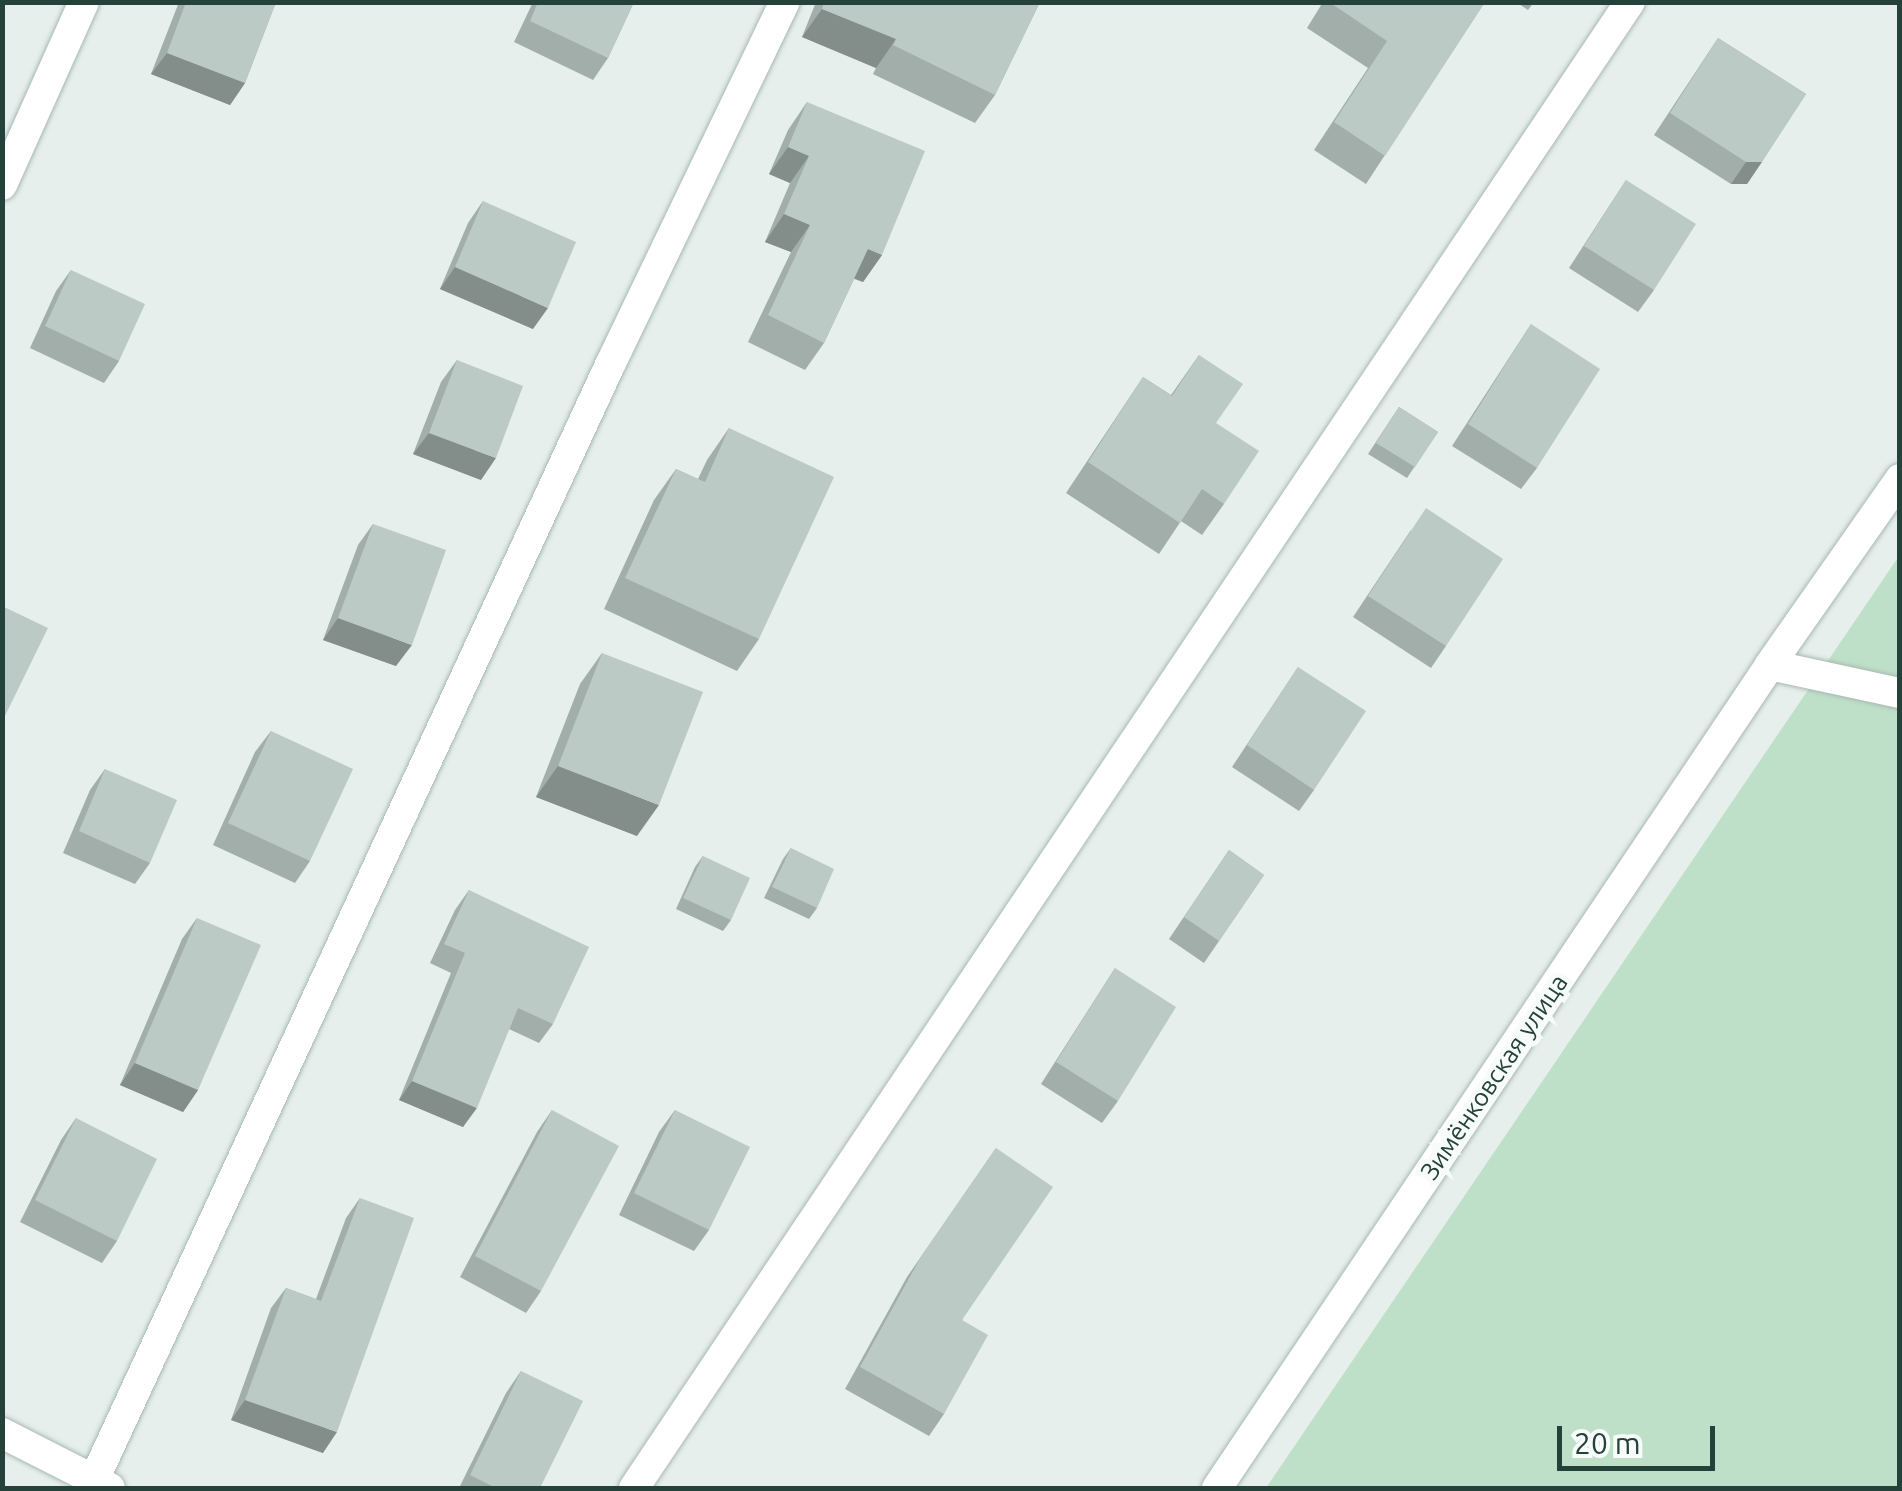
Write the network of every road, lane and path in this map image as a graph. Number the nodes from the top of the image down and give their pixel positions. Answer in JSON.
{"nodes":[{"id":1,"x":84,"y":2,"type":"edge"},
{"id":2,"x":785,"y":2,"type":"edge"},
{"id":3,"x":1630,"y":2,"type":"edge"},
{"id":4,"x":2,"y":185,"type":"edge"},
{"id":5,"x":1900,"y":479,"type":"edge"},
{"id":6,"x":1770,"y":665,"type":"junction"},
{"id":7,"x":1900,"y":693,"type":"edge"},
{"id":8,"x":2,"y":1433,"type":"edge"},
{"id":9,"x":102,"y":1484,"type":"edge"},
{"id":10,"x":634,"y":1488,"type":"edge"},
{"id":11,"x":1217,"y":1488,"type":"edge"}],
"edges":[{"from":1,"to":4,"type":"street"},
{"from":2,"to":9,"type":"street"},
{"from":3,"to":10,"type":"street"},
{"from":5,"to":6,"type":"street","name":"Зимёнковская улица"},
{"from":6,"to":7,"type":"street"},
{"from":6,"to":11,"type":"street","name":"Зимёнковская улица"},
{"from":8,"to":9,"type":"street"}]}
